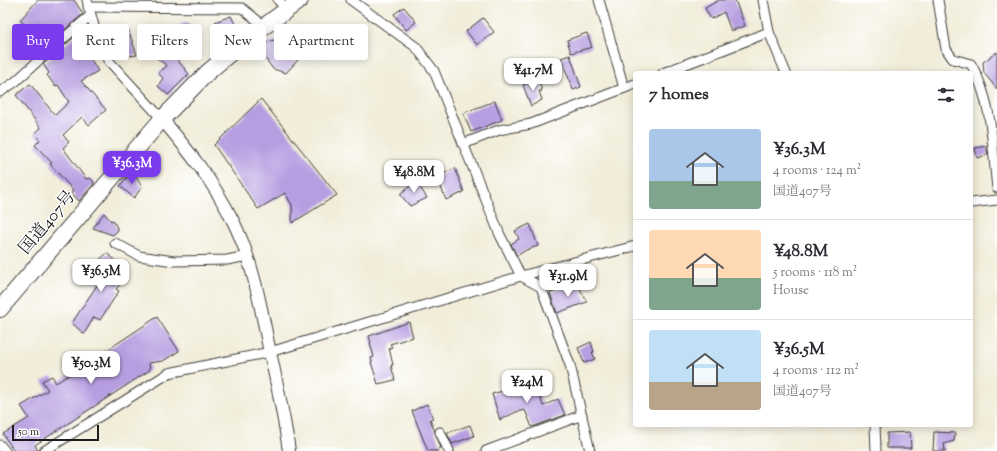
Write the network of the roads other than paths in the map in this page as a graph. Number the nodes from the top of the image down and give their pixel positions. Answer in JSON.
{"nodes":[{"id":1,"x":300,"y":0,"type":"edge"},
{"id":2,"x":351,"y":0,"type":"edge"},
{"id":3,"x":599,"y":0,"type":"edge"},
{"id":4,"x":763,"y":0,"type":"edge"},
{"id":5,"x":938,"y":0,"type":"edge"},
{"id":6,"x":88,"y":3,"type":"edge"},
{"id":7,"x":283,"y":5,"type":"edge"},
{"id":8,"x":90,"y":16,"type":"junction"},
{"id":9,"x":262,"y":24,"type":"edge"},
{"id":10,"x":266,"y":24,"type":"edge"},
{"id":11,"x":769,"y":32,"type":"junction"},
{"id":12,"x":222,"y":60,"type":"edge"},
{"id":13,"x":668,"y":71,"type":"edge"},
{"id":14,"x":785,"y":71,"type":"edge"},
{"id":15,"x":633,"y":85,"type":"edge"},
{"id":16,"x":624,"y":88,"type":"junction"},
{"id":17,"x":0,"y":92,"type":"edge"},
{"id":18,"x":162,"y":119,"type":"junction"},
{"id":19,"x":463,"y":144,"type":"junction"},
{"id":20,"x":997,"y":188,"type":"edge"},
{"id":21,"x":997,"y":200,"type":"edge"},
{"id":22,"x":973,"y":203,"type":"edge"},
{"id":23,"x":115,"y":243,"type":"dead end"},
{"id":24,"x":633,"y":247,"type":"edge"},
{"id":25,"x":248,"y":256,"type":"junction"},
{"id":26,"x":521,"y":276,"type":"junction"},
{"id":27,"x":0,"y":309,"type":"edge"},
{"id":28,"x":270,"y":352,"type":"junction"},
{"id":29,"x":582,"y":415,"type":"junction"},
{"id":30,"x":875,"y":427,"type":"edge"},
{"id":31,"x":440,"y":432,"type":"dead end"},
{"id":32,"x":0,"y":445,"type":"edge"},
{"id":33,"x":6,"y":451,"type":"edge"},
{"id":34,"x":44,"y":451,"type":"edge"},
{"id":35,"x":289,"y":451,"type":"edge"},
{"id":36,"x":449,"y":451,"type":"edge"},
{"id":37,"x":486,"y":451,"type":"edge"},
{"id":38,"x":590,"y":451,"type":"edge"},
{"id":39,"x":876,"y":451,"type":"edge"}],
"edges":[{"from":1,"to":7,"type":"highway","name":"国道407号"},
{"from":2,"to":19,"type":"street"},
{"from":3,"to":16,"type":"street"},
{"from":4,"to":11,"type":"street"},
{"from":5,"to":20,"type":"street"},
{"from":6,"to":8,"type":"street"},
{"from":6,"to":9,"type":"street"},
{"from":7,"to":10,"type":"highway","name":"国道407号"},
{"from":8,"to":17,"type":"street"},
{"from":8,"to":18,"type":"street"},
{"from":11,"to":13,"type":"street"},
{"from":11,"to":14,"type":"street"},
{"from":12,"to":18,"type":"highway","name":"国道407号"},
{"from":15,"to":16,"type":"street"},
{"from":16,"to":19,"type":"street"},
{"from":18,"to":25,"type":"street"},
{"from":18,"to":27,"type":"highway","name":"国道407号"},
{"from":19,"to":26,"type":"street"},
{"from":21,"to":22,"type":"street"},
{"from":23,"to":25,"type":"street"},
{"from":24,"to":26,"type":"street"},
{"from":25,"to":28,"type":"street"},
{"from":26,"to":28,"type":"street"},
{"from":26,"to":29,"type":"street"},
{"from":28,"to":34,"type":"street"},
{"from":28,"to":35,"type":"street"},
{"from":29,"to":37,"type":"street"},
{"from":29,"to":38,"type":"street"},
{"from":30,"to":39,"type":"street"},
{"from":31,"to":36,"type":"street"},
{"from":32,"to":33,"type":"street"}]}
